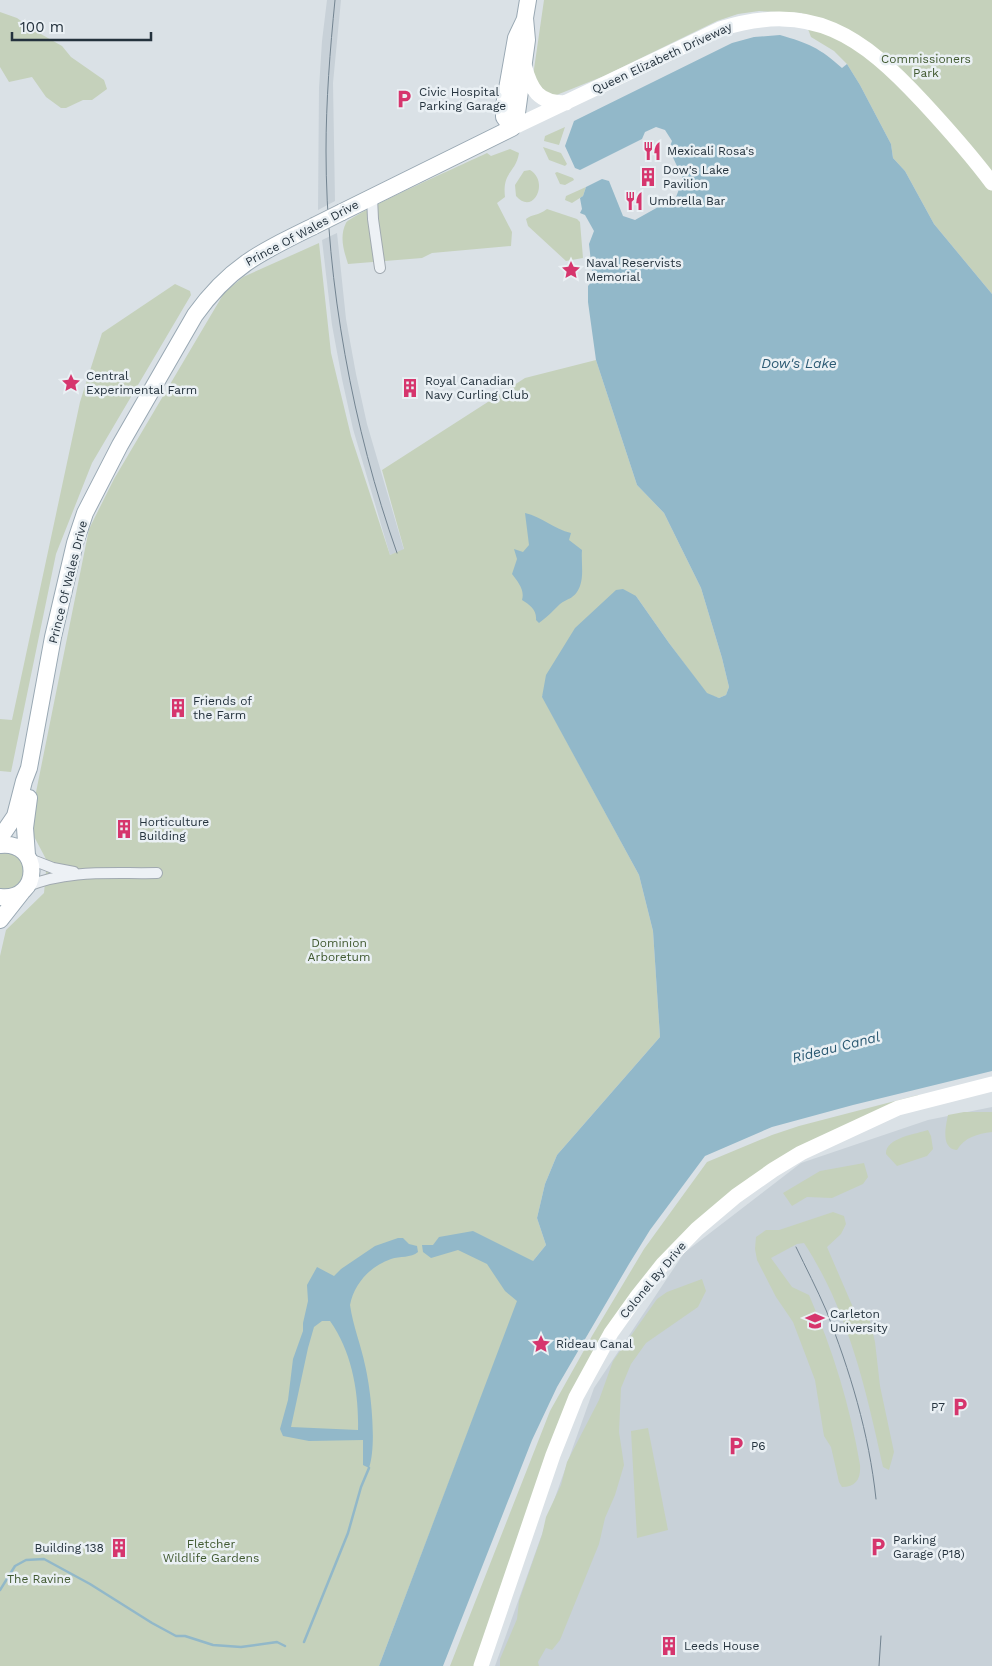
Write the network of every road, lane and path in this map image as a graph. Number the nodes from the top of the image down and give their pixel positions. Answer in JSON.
{"nodes":[{"id":1,"x":528,"y":0,"type":"edge"},
{"id":2,"x":525,"y":18,"type":"junction"},
{"id":3,"x":524,"y":65,"type":"junction"},
{"id":4,"x":566,"y":103,"type":"junction"},
{"id":5,"x":512,"y":128,"type":"junction"},
{"id":6,"x":992,"y":183,"type":"edge"},
{"id":7,"x":372,"y":197,"type":"junction"},
{"id":8,"x":380,"y":268,"type":"dead end"},
{"id":9,"x":29,"y":768,"type":"junction"},
{"id":10,"x":0,"y":838,"type":"edge"},
{"id":11,"x":0,"y":845,"type":"edge"},
{"id":12,"x":28,"y":857,"type":"junction"},
{"id":13,"x":77,"y":873,"type":"junction"},
{"id":14,"x":157,"y":874,"type":"dead end"},
{"id":15,"x":26,"y":888,"type":"junction"},
{"id":16,"x":0,"y":897,"type":"edge"},
{"id":17,"x":0,"y":920,"type":"edge"},
{"id":18,"x":992,"y":1084,"type":"edge"},
{"id":19,"x":992,"y":1093,"type":"edge"},
{"id":20,"x":874,"y":1120,"type":"junction"},
{"id":21,"x":481,"y":1666,"type":"edge"}],
"edges":[{"from":1,"to":2,"type":"main road"},
{"from":2,"to":3,"type":"main road"},
{"from":2,"to":5,"type":"main road"},
{"from":3,"to":4,"type":"main road"},
{"from":3,"to":5,"type":"main road"},
{"from":4,"to":5,"type":"main road","name":"Queen Elizabeth Driveway"},
{"from":4,"to":6,"type":"main road","name":"Queen Elizabeth Driveway"},
{"from":5,"to":7,"type":"main road","name":"Prince Of Wales Drive"},
{"from":7,"to":8,"type":"street"},
{"from":7,"to":9,"type":"main road","name":"Prince Of Wales Drive","bridge":true},
{"from":9,"to":10,"type":"main road","name":"Prince Of Wales Drive"},
{"from":9,"to":12,"type":"main road","name":"Prince Of Wales Drive"},
{"from":11,"to":12,"type":"main road"},
{"from":12,"to":13,"type":"street"},
{"from":12,"to":15,"type":"main road","name":"Prince Of Wales Drive"},
{"from":13,"to":14,"type":"street"},
{"from":13,"to":15,"type":"street"},
{"from":15,"to":16,"type":"main road"},
{"from":15,"to":17,"type":"main road"},
{"from":18,"to":20,"type":"main road","name":"Colonel By Drive"},
{"from":19,"to":20,"type":"main road","name":"Colonel By Drive"},
{"from":20,"to":21,"type":"main road","name":"Colonel By Drive"}]}
